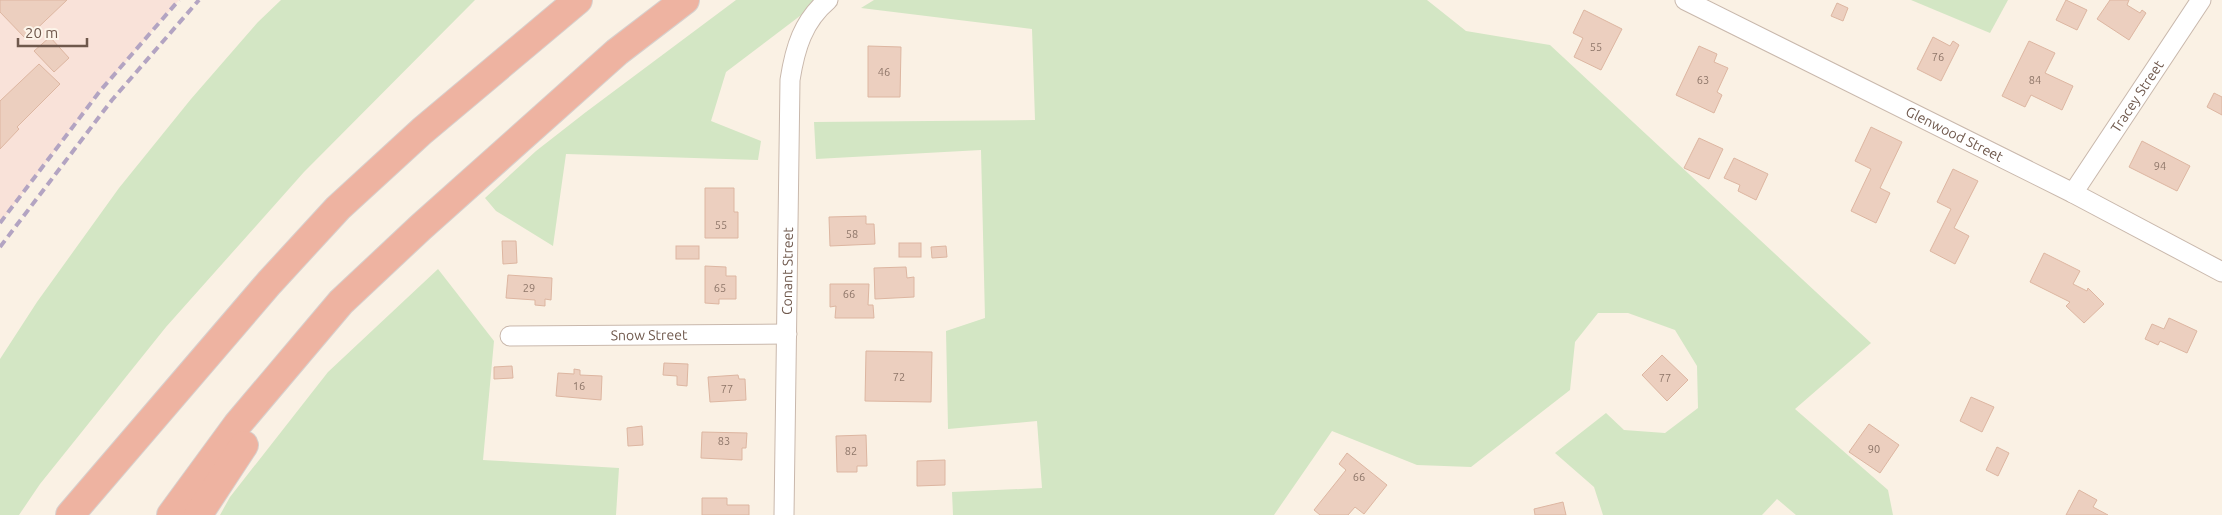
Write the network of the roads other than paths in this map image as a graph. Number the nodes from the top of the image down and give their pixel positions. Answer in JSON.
{"nodes":[{"id":1,"x":578,"y":0,"type":"edge"},
{"id":2,"x":685,"y":0,"type":"edge"},
{"id":3,"x":828,"y":0,"type":"edge"},
{"id":4,"x":1685,"y":0,"type":"edge"},
{"id":5,"x":2201,"y":0,"type":"edge"},
{"id":6,"x":2073,"y":193,"type":"junction"},
{"id":7,"x":2222,"y":272,"type":"edge"},
{"id":8,"x":328,"y":319,"type":"junction"},
{"id":9,"x":786,"y":334,"type":"junction"},
{"id":10,"x":510,"y":336,"type":"dead end"},
{"id":11,"x":185,"y":382,"type":"junction"},
{"id":12,"x":70,"y":515,"type":"edge"},
{"id":13,"x":91,"y":515,"type":"edge"},
{"id":14,"x":171,"y":515,"type":"edge"},
{"id":15,"x":198,"y":515,"type":"edge"},
{"id":16,"x":784,"y":515,"type":"edge"}],
"edges":[{"from":1,"to":11,"type":"highway"},
{"from":2,"to":8,"type":"highway"},
{"from":3,"to":9,"type":"street","name":"Conant Street"},
{"from":4,"to":6,"type":"street","name":"Glenwood Street"},
{"from":5,"to":6,"type":"street","name":"Tracey Street"},
{"from":6,"to":7,"type":"street","name":"Glenwood Street"},
{"from":8,"to":14,"type":"highway"},
{"from":8,"to":15,"type":"highway"},
{"from":9,"to":10,"type":"street","name":"Snow Street"},
{"from":9,"to":16,"type":"street","name":"Conant Street"},
{"from":11,"to":12,"type":"highway"},
{"from":11,"to":13,"type":"highway"}]}
